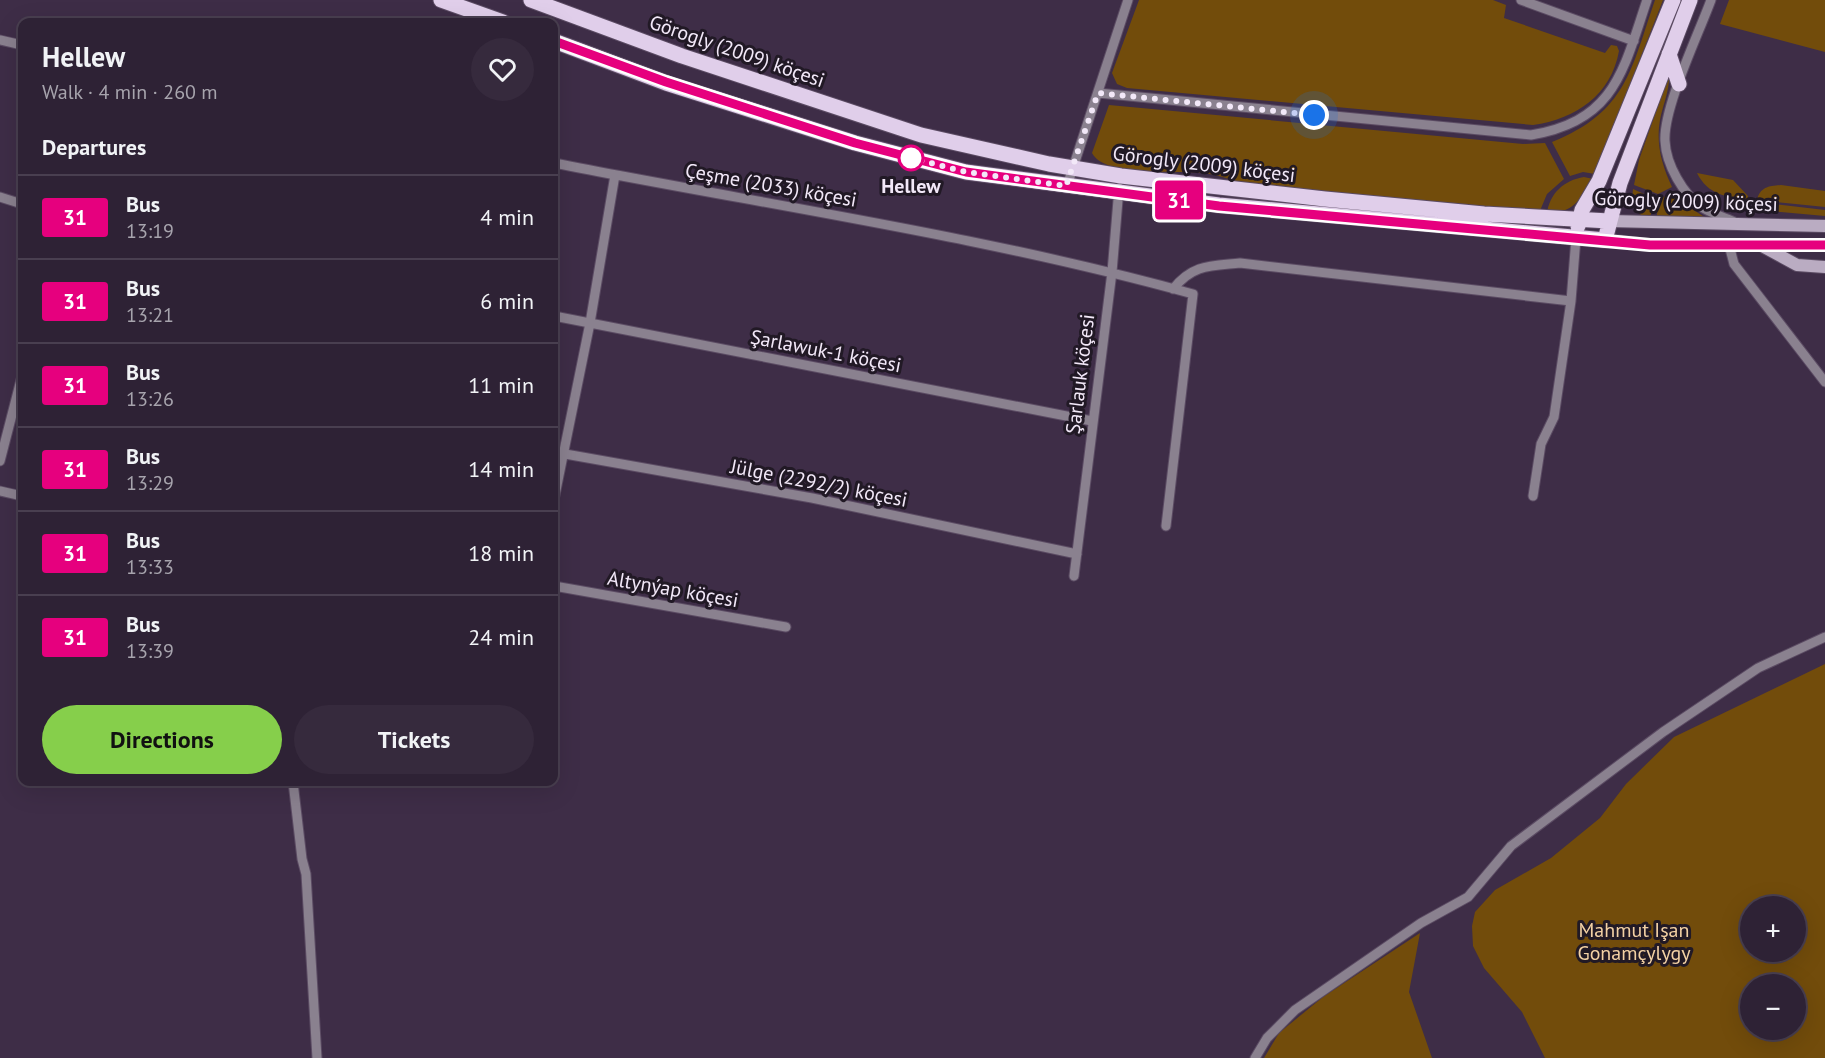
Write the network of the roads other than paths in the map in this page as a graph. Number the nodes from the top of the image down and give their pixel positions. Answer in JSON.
{"nodes":[{"id":1,"x":441,"y":0,"type":"edge"},
{"id":2,"x":531,"y":0,"type":"edge"},
{"id":3,"x":1128,"y":0,"type":"edge"},
{"id":4,"x":1521,"y":0,"type":"edge"},
{"id":5,"x":1647,"y":0,"type":"edge"},
{"id":6,"x":1673,"y":0,"type":"edge"},
{"id":7,"x":1690,"y":0,"type":"edge"},
{"id":8,"x":1711,"y":0,"type":"edge"},
{"id":9,"x":491,"y":18,"type":"edge"},
{"id":10,"x":0,"y":40,"type":"edge"},
{"id":11,"x":1634,"y":40,"type":"junction"},
{"id":12,"x":558,"y":42,"type":"edge"},
{"id":13,"x":18,"y":44,"type":"edge"},
{"id":14,"x":1669,"y":54,"type":"junction"},
{"id":15,"x":1679,"y":84,"type":"junction"},
{"id":16,"x":1098,"y":93,"type":"junction"},
{"id":17,"x":558,"y":164,"type":"edge"},
{"id":18,"x":1071,"y":168,"type":"junction"},
{"id":19,"x":615,"y":175,"type":"junction"},
{"id":20,"x":1121,"y":176,"type":"junction"},
{"id":21,"x":1066,"y":186,"type":"junction"},
{"id":22,"x":1119,"y":193,"type":"junction"},
{"id":23,"x":0,"y":197,"type":"edge"},
{"id":24,"x":18,"y":203,"type":"edge"},
{"id":25,"x":1580,"y":218,"type":"junction"},
{"id":26,"x":1609,"y":221,"type":"junction"},
{"id":27,"x":1745,"y":226,"type":"junction"},
{"id":28,"x":1825,"y":226,"type":"edge"},
{"id":29,"x":1576,"y":238,"type":"junction"},
{"id":30,"x":1605,"y":240,"type":"junction"},
{"id":31,"x":1825,"y":244,"type":"edge"},
{"id":32,"x":1729,"y":245,"type":"junction"},
{"id":33,"x":1763,"y":246,"type":"junction"},
{"id":34,"x":1825,"y":267,"type":"edge"},
{"id":35,"x":1112,"y":272,"type":"junction"},
{"id":36,"x":1173,"y":289,"type":"junction"},
{"id":37,"x":1571,"y":301,"type":"junction"},
{"id":38,"x":558,"y":317,"type":"edge"},
{"id":39,"x":590,"y":323,"type":"junction"},
{"id":40,"x":1825,"y":382,"type":"edge"},
{"id":41,"x":18,"y":391,"type":"edge"},
{"id":42,"x":1092,"y":421,"type":"junction"},
{"id":43,"x":558,"y":453,"type":"edge"},
{"id":44,"x":0,"y":461,"type":"edge"},
{"id":45,"x":0,"y":491,"type":"edge"},
{"id":46,"x":18,"y":495,"type":"edge"},
{"id":47,"x":1533,"y":496,"type":"dead end"},
{"id":48,"x":1166,"y":526,"type":"dead end"},
{"id":49,"x":1077,"y":554,"type":"junction"},
{"id":50,"x":1074,"y":576,"type":"dead end"},
{"id":51,"x":558,"y":587,"type":"edge"},
{"id":52,"x":786,"y":627,"type":"dead end"},
{"id":53,"x":1825,"y":637,"type":"edge"},
{"id":54,"x":293,"y":786,"type":"edge"},
{"id":55,"x":317,"y":1058,"type":"edge"},
{"id":56,"x":1255,"y":1058,"type":"edge"}],
"edges":[{"from":1,"to":9,"type":"main road"},
{"from":2,"to":18,"type":"main road","name":"Görogly (2009) köçesi"},
{"from":3,"to":16,"type":"street"},
{"from":4,"to":11,"type":"street"},
{"from":5,"to":11,"type":"street"},
{"from":6,"to":25,"type":"main road"},
{"from":7,"to":14,"type":"main road"},
{"from":8,"to":15,"type":"street"},
{"from":10,"to":13,"type":"street"},
{"from":11,"to":16,"type":"street"},
{"from":12,"to":21,"type":"main road","name":"Görogly (2009) köçesi"},
{"from":14,"to":15,"type":"main road"},
{"from":14,"to":26,"type":"main road"},
{"from":15,"to":27,"type":"street"},
{"from":16,"to":18,"type":"street"},
{"from":17,"to":19,"type":"street","name":"Çeşme (2033) köçesi"},
{"from":18,"to":20,"type":"main road","name":"Görogly (2009) köçesi"},
{"from":18,"to":21,"type":"street"},
{"from":19,"to":35,"type":"street","name":"Çeşme (2033) köçesi"},
{"from":19,"to":39,"type":"street"},
{"from":20,"to":22,"type":"street","name":"Şarlauk köçesi"},
{"from":20,"to":25,"type":"main road","name":"Görogly (2009) köçesi"},
{"from":21,"to":22,"type":"main road","name":"Görogly (2009) köçesi"},
{"from":22,"to":29,"type":"main road","name":"Görogly (2009) köçesi"},
{"from":22,"to":35,"type":"street","name":"Şarlauk köçesi"},
{"from":23,"to":24,"type":"street"},
{"from":25,"to":26,"type":"main road","name":"Görogly (2009) köçesi"},
{"from":25,"to":29,"type":"main road"},
{"from":26,"to":27,"type":"main road","name":"Görogly (2009) köçesi"},
{"from":26,"to":30,"type":"main road"},
{"from":27,"to":28,"type":"main road","name":"Görogly (2009) köçesi"},
{"from":29,"to":30,"type":"main road","name":"Görogly (2009) köçesi"},
{"from":29,"to":37,"type":"street"},
{"from":30,"to":32,"type":"main road","name":"Görogly (2009) köçesi"},
{"from":31,"to":33,"type":"main road","name":"Görogly (2009) köçesi"},
{"from":32,"to":33,"type":"main road","name":"Görogly (2009) köçesi"},
{"from":32,"to":40,"type":"street"},
{"from":33,"to":34,"type":"main road"},
{"from":35,"to":36,"type":"street","name":"Çeşme (2033) köçesi"},
{"from":35,"to":42,"type":"street","name":"Şarlauk köçesi"},
{"from":36,"to":37,"type":"street"},
{"from":36,"to":48,"type":"street","name":"Çeşme (2033) köçesi"},
{"from":37,"to":47,"type":"street"},
{"from":38,"to":39,"type":"street","name":"Şarlawuk-1 köçesi"},
{"from":39,"to":42,"type":"street","name":"Şarlawuk-1 köçesi"},
{"from":39,"to":43,"type":"street"},
{"from":41,"to":44,"type":"street"},
{"from":42,"to":49,"type":"street","name":"Şarlauk köçesi"},
{"from":43,"to":49,"type":"street","name":"Jülge (2292/2) köçesi"},
{"from":45,"to":46,"type":"street"},
{"from":49,"to":50,"type":"street","name":"Şarlauk köçesi"},
{"from":51,"to":52,"type":"street","name":"Altynýap köçesi"},
{"from":53,"to":56,"type":"street"},
{"from":54,"to":55,"type":"street"}]}
